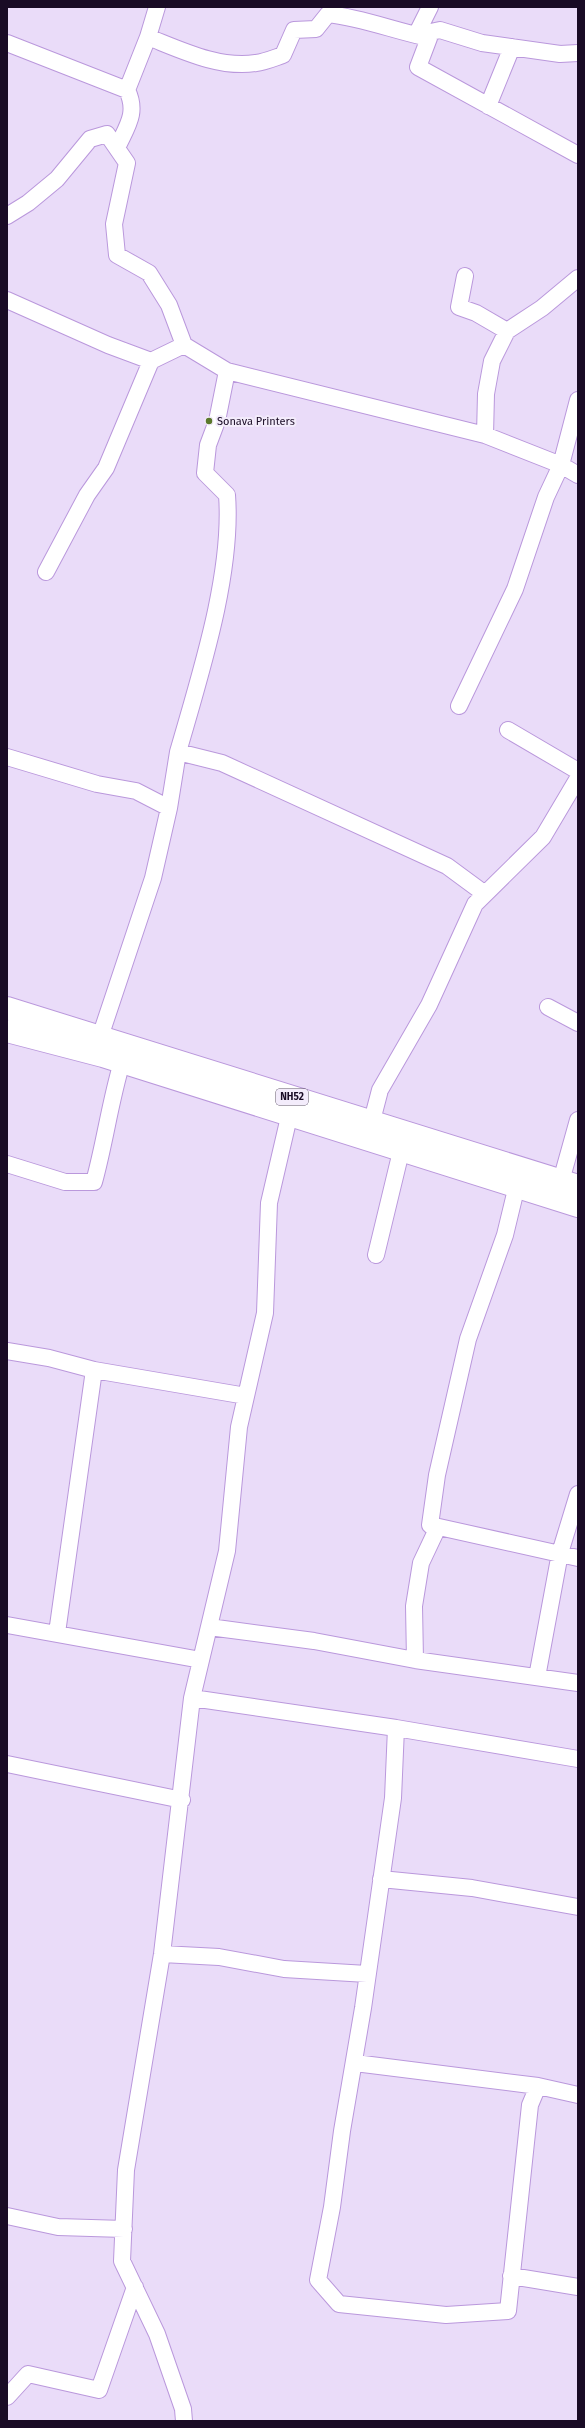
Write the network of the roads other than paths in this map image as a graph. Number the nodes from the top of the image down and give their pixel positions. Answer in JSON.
{"nodes":[{"id":1,"x":157,"y":7,"type":"edge"},
{"id":2,"x":430,"y":7,"type":"edge"},
{"id":3,"x":416,"y":35,"type":"junction"},
{"id":4,"x":148,"y":37,"type":"junction"},
{"id":5,"x":7,"y":43,"type":"edge"},
{"id":6,"x":512,"y":47,"type":"junction"},
{"id":7,"x":578,"y":53,"type":"edge"},
{"id":8,"x":127,"y":90,"type":"junction"},
{"id":9,"x":488,"y":106,"type":"junction"},
{"id":10,"x":116,"y":148,"type":"junction"},
{"id":11,"x":578,"y":155,"type":"edge"},
{"id":12,"x":7,"y":216,"type":"edge"},
{"id":13,"x":465,"y":276,"type":"dead end"},
{"id":14,"x":578,"y":278,"type":"edge"},
{"id":15,"x":7,"y":300,"type":"edge"},
{"id":16,"x":507,"y":332,"type":"junction"},
{"id":17,"x":184,"y":345,"type":"junction"},
{"id":18,"x":151,"y":361,"type":"junction"},
{"id":19,"x":227,"y":371,"type":"junction"},
{"id":20,"x":578,"y":400,"type":"edge"},
{"id":21,"x":485,"y":435,"type":"junction"},
{"id":22,"x":561,"y":465,"type":"junction"},
{"id":23,"x":578,"y":475,"type":"edge"},
{"id":24,"x":46,"y":572,"type":"dead end"},
{"id":25,"x":459,"y":706,"type":"dead end"},
{"id":26,"x":508,"y":730,"type":"dead end"},
{"id":27,"x":178,"y":752,"type":"junction"},
{"id":28,"x":7,"y":757,"type":"edge"},
{"id":29,"x":578,"y":771,"type":"edge"},
{"id":30,"x":578,"y":778,"type":"edge"},
{"id":31,"x":169,"y":808,"type":"junction"},
{"id":32,"x":485,"y":894,"type":"junction"},
{"id":33,"x":548,"y":1007,"type":"dead end"},
{"id":34,"x":7,"y":1008,"type":"edge"},
{"id":35,"x":578,"y":1024,"type":"edge"},
{"id":36,"x":7,"y":1031,"type":"edge"},
{"id":37,"x":100,"y":1037,"type":"junction"},
{"id":38,"x":122,"y":1062,"type":"junction"},
{"id":39,"x":291,"y":1106,"type":"junction"},
{"id":40,"x":578,"y":1120,"type":"edge"},
{"id":41,"x":369,"y":1131,"type":"junction"},
{"id":42,"x":403,"y":1141,"type":"junction"},
{"id":43,"x":7,"y":1164,"type":"edge"},
{"id":44,"x":519,"y":1178,"type":"junction"},
{"id":45,"x":570,"y":1183,"type":"edge"},
{"id":46,"x":578,"y":1206,"type":"edge"},
{"id":47,"x":376,"y":1255,"type":"dead end"},
{"id":48,"x":7,"y":1351,"type":"edge"},
{"id":49,"x":94,"y":1370,"type":"junction"},
{"id":50,"x":246,"y":1396,"type":"junction"},
{"id":51,"x":578,"y":1494,"type":"edge"},
{"id":52,"x":438,"y":1526,"type":"junction"},
{"id":53,"x":560,"y":1553,"type":"junction"},
{"id":54,"x":578,"y":1558,"type":"edge"},
{"id":55,"x":7,"y":1625,"type":"edge"},
{"id":56,"x":209,"y":1627,"type":"junction"},
{"id":57,"x":57,"y":1633,"type":"junction"},
{"id":58,"x":201,"y":1660,"type":"junction"},
{"id":59,"x":415,"y":1660,"type":"junction"},
{"id":60,"x":537,"y":1677,"type":"junction"},
{"id":61,"x":578,"y":1683,"type":"edge"},
{"id":62,"x":192,"y":1698,"type":"junction"},
{"id":63,"x":396,"y":1728,"type":"junction"},
{"id":64,"x":578,"y":1759,"type":"edge"},
{"id":65,"x":7,"y":1764,"type":"edge"},
{"id":66,"x":182,"y":1800,"type":"junction"},
{"id":67,"x":381,"y":1879,"type":"junction"},
{"id":68,"x":578,"y":1907,"type":"edge"},
{"id":69,"x":162,"y":1954,"type":"junction"},
{"id":70,"x":367,"y":1974,"type":"junction"},
{"id":71,"x":355,"y":2063,"type":"junction"},
{"id":72,"x":538,"y":2086,"type":"junction"},
{"id":73,"x":578,"y":2095,"type":"edge"},
{"id":74,"x":7,"y":2216,"type":"edge"},
{"id":75,"x":124,"y":2229,"type":"junction"},
{"id":76,"x":511,"y":2276,"type":"junction"},
{"id":77,"x":578,"y":2287,"type":"edge"},
{"id":78,"x":135,"y":2288,"type":"junction"},
{"id":79,"x":7,"y":2396,"type":"edge"},
{"id":80,"x":184,"y":2421,"type":"edge"}],
"edges":[{"from":1,"to":4,"type":"street"},
{"from":2,"to":3,"type":"street"},
{"from":3,"to":4,"type":"street"},
{"from":3,"to":6,"type":"street"},
{"from":3,"to":9,"type":"street"},
{"from":4,"to":8,"type":"street"},
{"from":5,"to":8,"type":"street"},
{"from":6,"to":7,"type":"street"},
{"from":6,"to":9,"type":"street"},
{"from":8,"to":10,"type":"street"},
{"from":9,"to":11,"type":"street"},
{"from":10,"to":12,"type":"street"},
{"from":10,"to":17,"type":"street"},
{"from":13,"to":16,"type":"street"},
{"from":14,"to":16,"type":"street"},
{"from":15,"to":18,"type":"street"},
{"from":16,"to":21,"type":"street"},
{"from":17,"to":18,"type":"street"},
{"from":17,"to":19,"type":"street"},
{"from":18,"to":24,"type":"street"},
{"from":19,"to":21,"type":"street"},
{"from":19,"to":27,"type":"street"},
{"from":20,"to":22,"type":"street"},
{"from":21,"to":22,"type":"street"},
{"from":22,"to":23,"type":"street"},
{"from":22,"to":25,"type":"street"},
{"from":26,"to":29,"type":"street"},
{"from":27,"to":31,"type":"street"},
{"from":27,"to":32,"type":"street"},
{"from":28,"to":31,"type":"street"},
{"from":30,"to":32,"type":"street"},
{"from":31,"to":37,"type":"street"},
{"from":32,"to":41,"type":"street"},
{"from":33,"to":35,"type":"street"},
{"from":34,"to":37,"type":"highway","number":"NH52"},
{"from":36,"to":38,"type":"highway","number":"NH52"},
{"from":37,"to":39,"type":"highway","number":"NH52"},
{"from":38,"to":39,"type":"highway","number":"NH52"},
{"from":38,"to":43,"type":"street"},
{"from":39,"to":41,"type":"highway","number":"NH52"},
{"from":39,"to":50,"type":"street"},
{"from":40,"to":45,"type":"street"},
{"from":41,"to":42,"type":"highway","number":"NH52"},
{"from":42,"to":44,"type":"highway","number":"NH52"},
{"from":42,"to":47,"type":"street"},
{"from":44,"to":45,"type":"highway","number":"NH52"},
{"from":44,"to":46,"type":"highway","number":"NH52"},
{"from":44,"to":52,"type":"street"},
{"from":48,"to":49,"type":"street"},
{"from":49,"to":50,"type":"street"},
{"from":49,"to":57,"type":"street"},
{"from":50,"to":56,"type":"street"},
{"from":51,"to":53,"type":"street"},
{"from":52,"to":53,"type":"street"},
{"from":52,"to":59,"type":"street"},
{"from":53,"to":54,"type":"street"},
{"from":53,"to":60,"type":"street"},
{"from":55,"to":57,"type":"street"},
{"from":56,"to":58,"type":"street"},
{"from":56,"to":59,"type":"street"},
{"from":57,"to":58,"type":"street"},
{"from":58,"to":62,"type":"street"},
{"from":59,"to":60,"type":"street"},
{"from":60,"to":61,"type":"street"},
{"from":62,"to":63,"type":"street"},
{"from":62,"to":66,"type":"street"},
{"from":63,"to":64,"type":"street"},
{"from":63,"to":67,"type":"street"},
{"from":65,"to":66,"type":"street"},
{"from":66,"to":69,"type":"street"},
{"from":67,"to":68,"type":"street"},
{"from":67,"to":70,"type":"street"},
{"from":69,"to":70,"type":"street"},
{"from":69,"to":75,"type":"street"},
{"from":70,"to":71,"type":"street"},
{"from":71,"to":72,"type":"street"},
{"from":71,"to":76,"type":"street"},
{"from":72,"to":73,"type":"street"},
{"from":72,"to":76,"type":"street"},
{"from":74,"to":75,"type":"street"},
{"from":75,"to":78,"type":"street"},
{"from":76,"to":77,"type":"street"},
{"from":78,"to":79,"type":"street"},
{"from":78,"to":80,"type":"street"}]}
